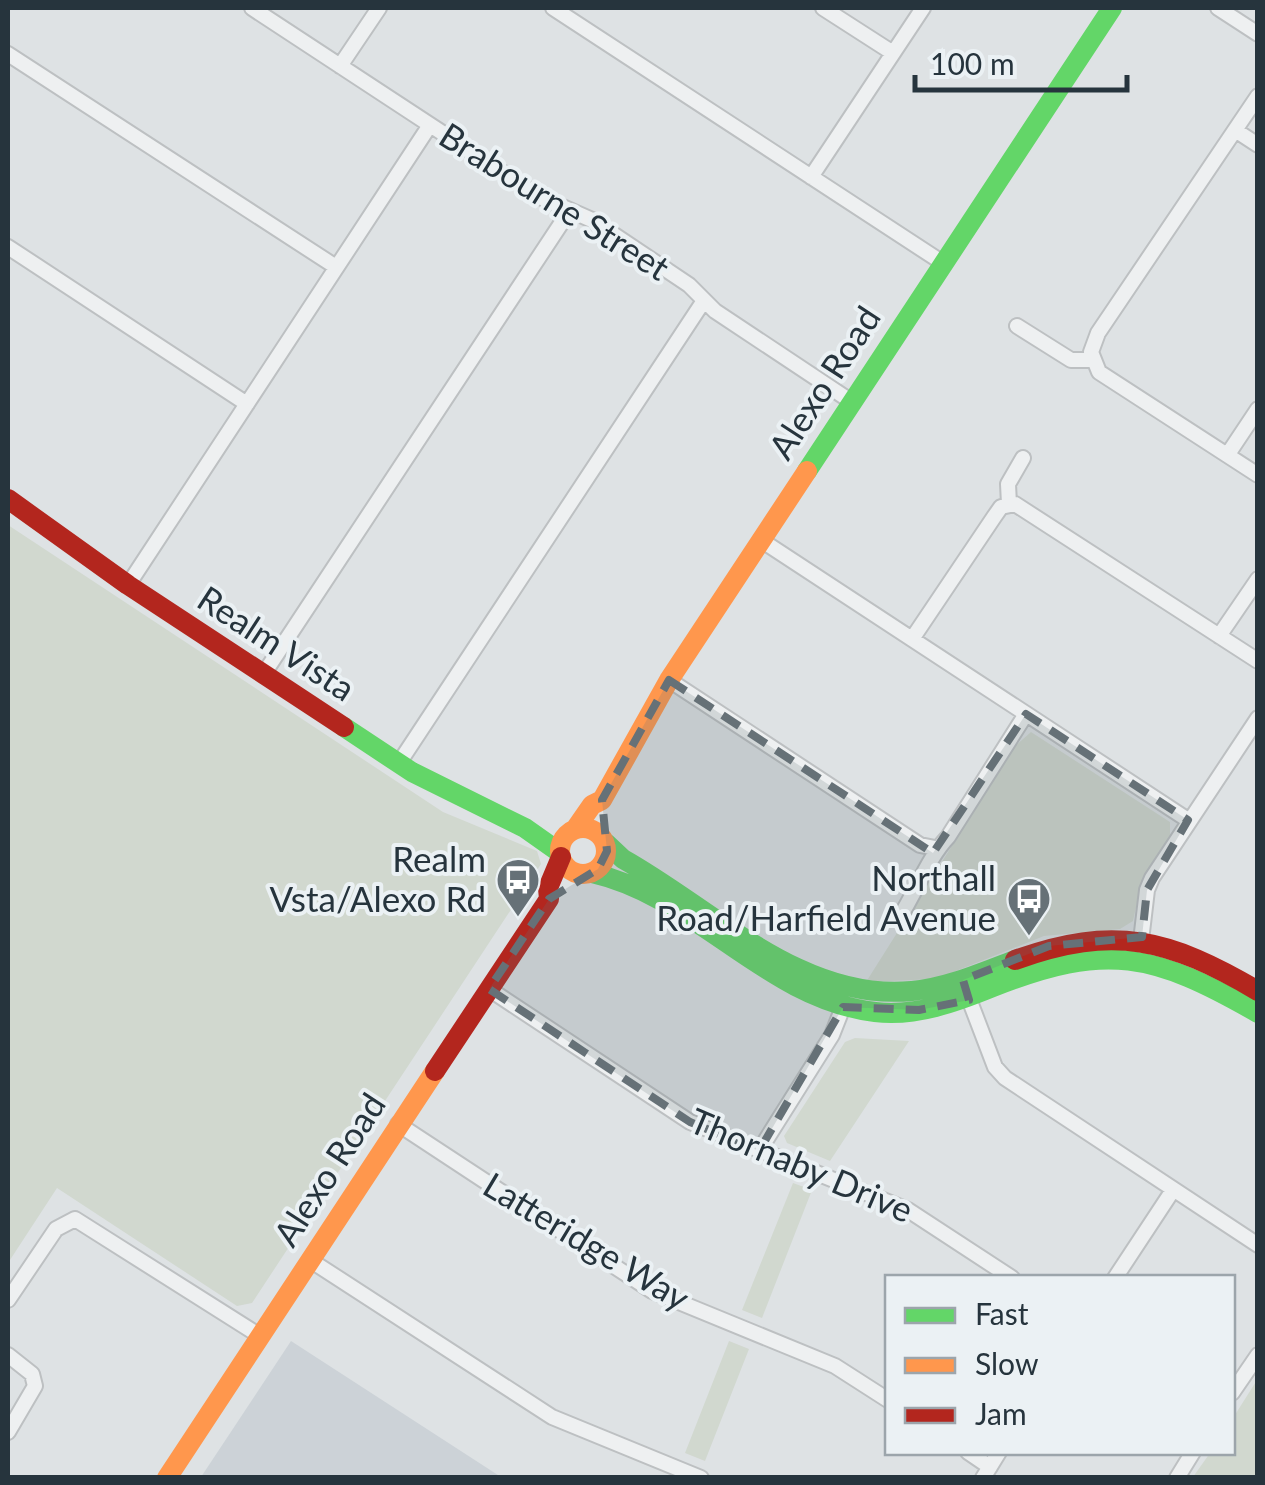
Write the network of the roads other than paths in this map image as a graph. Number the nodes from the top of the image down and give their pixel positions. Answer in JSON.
{"nodes":[{"id":1,"x":252,"y":8,"type":"edge"},
{"id":2,"x":378,"y":8,"type":"edge"},
{"id":3,"x":553,"y":8,"type":"edge"},
{"id":4,"x":823,"y":8,"type":"edge"},
{"id":5,"x":922,"y":8,"type":"edge"},
{"id":6,"x":1112,"y":8,"type":"edge"},
{"id":7,"x":1218,"y":8,"type":"edge"},
{"id":8,"x":1258,"y":34,"type":"edge"},
{"id":9,"x":893,"y":53,"type":"junction"},
{"id":10,"x":8,"y":54,"type":"edge"},
{"id":11,"x":340,"y":66,"type":"junction"},
{"id":12,"x":1258,"y":96,"type":"edge"},
{"id":13,"x":430,"y":125,"type":"junction"},
{"id":14,"x":1235,"y":130,"type":"junction"},
{"id":15,"x":1258,"y":145,"type":"edge"},
{"id":16,"x":812,"y":177,"type":"junction"},
{"id":17,"x":570,"y":210,"type":"junction"},
{"id":18,"x":8,"y":247,"type":"edge"},
{"id":19,"x":942,"y":263,"type":"junction"},
{"id":20,"x":336,"y":267,"type":"junction"},
{"id":21,"x":703,"y":302,"type":"junction"},
{"id":22,"x":1017,"y":326,"type":"dead end"},
{"id":23,"x":1092,"y":360,"type":"junction"},
{"id":24,"x":852,"y":402,"type":"junction"},
{"id":25,"x":247,"y":404,"type":"junction"},
{"id":26,"x":1258,"y":409,"type":"edge"},
{"id":27,"x":1228,"y":454,"type":"junction"},
{"id":28,"x":1023,"y":458,"type":"dead end"},
{"id":29,"x":1258,"y":475,"type":"edge"},
{"id":30,"x":8,"y":499,"type":"edge"},
{"id":31,"x":1008,"y":504,"type":"junction"},
{"id":32,"x":761,"y":540,"type":"junction"},
{"id":33,"x":1258,"y":579,"type":"edge"},
{"id":34,"x":128,"y":586,"type":"junction"},
{"id":35,"x":1220,"y":636,"type":"junction"},
{"id":36,"x":912,"y":639,"type":"junction"},
{"id":37,"x":1258,"y":661,"type":"edge"},
{"id":38,"x":262,"y":675,"type":"junction"},
{"id":39,"x":670,"y":680,"type":"junction"},
{"id":40,"x":1026,"y":714,"type":"junction"},
{"id":41,"x":1258,"y":718,"type":"edge"},
{"id":42,"x":399,"y":763,"type":"junction"},
{"id":43,"x":602,"y":800,"type":"junction"},
{"id":44,"x":1188,"y":820,"type":"junction"},
{"id":45,"x":520,"y":824,"type":"junction"},
{"id":46,"x":573,"y":830,"type":"junction"},
{"id":47,"x":603,"y":839,"type":"junction"},
{"id":48,"x":934,"y":848,"type":"junction"},
{"id":49,"x":560,"y":854,"type":"junction"},
{"id":50,"x":588,"y":874,"type":"junction"},
{"id":51,"x":549,"y":899,"type":"junction"},
{"id":52,"x":901,"y":915,"type":"dead end"},
{"id":53,"x":1140,"y":948,"type":"junction"},
{"id":54,"x":489,"y":989,"type":"junction"},
{"id":55,"x":966,"y":990,"type":"junction"},
{"id":56,"x":1258,"y":990,"type":"edge"},
{"id":57,"x":842,"y":1007,"type":"junction"},
{"id":58,"x":1258,"y":1013,"type":"edge"},
{"id":59,"x":398,"y":1124,"type":"junction"},
{"id":60,"x":758,"y":1151,"type":"junction"},
{"id":61,"x":1173,"y":1190,"type":"junction"},
{"id":62,"x":1258,"y":1245,"type":"edge"},
{"id":63,"x":310,"y":1260,"type":"junction"},
{"id":64,"x":1007,"y":1275,"type":"edge"},
{"id":65,"x":1117,"y":1275,"type":"edge"},
{"id":66,"x":8,"y":1300,"type":"edge"},
{"id":67,"x":260,"y":1336,"type":"junction"},
{"id":68,"x":8,"y":1355,"type":"edge"},
{"id":69,"x":1258,"y":1355,"type":"edge"},
{"id":70,"x":1235,"y":1389,"type":"edge"},
{"id":71,"x":885,"y":1398,"type":"edge"},
{"id":72,"x":8,"y":1432,"type":"edge"},
{"id":73,"x":1192,"y":1455,"type":"edge"},
{"id":74,"x":168,"y":1478,"type":"edge"},
{"id":75,"x":701,"y":1478,"type":"edge"},
{"id":76,"x":1177,"y":1478,"type":"edge"}],
"edges":[{"from":1,"to":11,"type":"street","name":"Brabourne Street"},
{"from":2,"to":11,"type":"street"},
{"from":3,"to":16,"type":"street"},
{"from":4,"to":9,"type":"street"},
{"from":5,"to":9,"type":"street"},
{"from":6,"to":19,"type":"street","name":"Alexo Road"},
{"from":7,"to":8,"type":"street"},
{"from":9,"to":16,"type":"street"},
{"from":10,"to":20,"type":"street"},
{"from":11,"to":13,"type":"street","name":"Brabourne Street"},
{"from":12,"to":14,"type":"street"},
{"from":13,"to":17,"type":"street","name":"Brabourne Street"},
{"from":13,"to":20,"type":"street"},
{"from":14,"to":15,"type":"street"},
{"from":14,"to":23,"type":"street"},
{"from":16,"to":19,"type":"street"},
{"from":17,"to":21,"type":"street","name":"Brabourne Street"},
{"from":17,"to":38,"type":"street"},
{"from":18,"to":25,"type":"street"},
{"from":19,"to":24,"type":"street","name":"Alexo Road"},
{"from":20,"to":25,"type":"street"},
{"from":21,"to":24,"type":"street","name":"Brabourne Street"},
{"from":21,"to":42,"type":"street"},
{"from":22,"to":23,"type":"street"},
{"from":23,"to":27,"type":"street"},
{"from":24,"to":32,"type":"street","name":"Alexo Road"},
{"from":25,"to":34,"type":"street"},
{"from":26,"to":27,"type":"street"},
{"from":27,"to":29,"type":"street"},
{"from":28,"to":31,"type":"street"},
{"from":30,"to":34,"type":"street","name":"Realm Vista"},
{"from":31,"to":35,"type":"street"},
{"from":31,"to":36,"type":"street"},
{"from":32,"to":36,"type":"street"},
{"from":32,"to":39,"type":"street","name":"Alexo Road"},
{"from":33,"to":35,"type":"street"},
{"from":34,"to":38,"type":"street","name":"Realm Vista"},
{"from":35,"to":37,"type":"street"},
{"from":36,"to":40,"type":"street"},
{"from":38,"to":42,"type":"street","name":"Realm Vista"},
{"from":39,"to":43,"type":"street","name":"Alexo Road"},
{"from":39,"to":48,"type":"street"},
{"from":40,"to":44,"type":"street"},
{"from":40,"to":48,"type":"street"},
{"from":41,"to":44,"type":"street"},
{"from":42,"to":45,"type":"street","name":"Realm Vista"},
{"from":43,"to":46,"type":"street","name":"Alexo Road"},
{"from":43,"to":47,"type":"street","name":"Alexo Road"},
{"from":44,"to":53,"type":"street"},
{"from":45,"to":46,"type":"street","name":"Realm Vista"},
{"from":45,"to":49,"type":"street","name":"Realm Vista"},
{"from":46,"to":47,"type":"street"},
{"from":46,"to":49,"type":"street"},
{"from":47,"to":50,"type":"street"},
{"from":47,"to":55,"type":"street"},
{"from":48,"to":52,"type":"street"},
{"from":49,"to":50,"type":"street"},
{"from":49,"to":51,"type":"street","name":"Alexo Road"},
{"from":50,"to":51,"type":"street","name":"Alexo Road"},
{"from":50,"to":57,"type":"street"},
{"from":51,"to":54,"type":"street","name":"Alexo Road"},
{"from":53,"to":55,"type":"street"},
{"from":53,"to":56,"type":"street"},
{"from":53,"to":58,"type":"street"},
{"from":54,"to":59,"type":"street","name":"Alexo Road"},
{"from":54,"to":60,"type":"street","name":"Thornaby Drive"},
{"from":55,"to":57,"type":"street"},
{"from":55,"to":61,"type":"street"},
{"from":57,"to":60,"type":"street"},
{"from":59,"to":63,"type":"street","name":"Alexo Road"},
{"from":59,"to":71,"type":"street","name":"Latteridge Way"},
{"from":60,"to":64,"type":"street","name":"Thornaby Drive"},
{"from":61,"to":62,"type":"street"},
{"from":61,"to":65,"type":"street"},
{"from":63,"to":67,"type":"street","name":"Alexo Road"},
{"from":63,"to":75,"type":"street"},
{"from":66,"to":67,"type":"street"},
{"from":67,"to":74,"type":"street","name":"Alexo Road"},
{"from":68,"to":72,"type":"street"},
{"from":69,"to":70,"type":"street"},
{"from":73,"to":76,"type":"street"}]}
